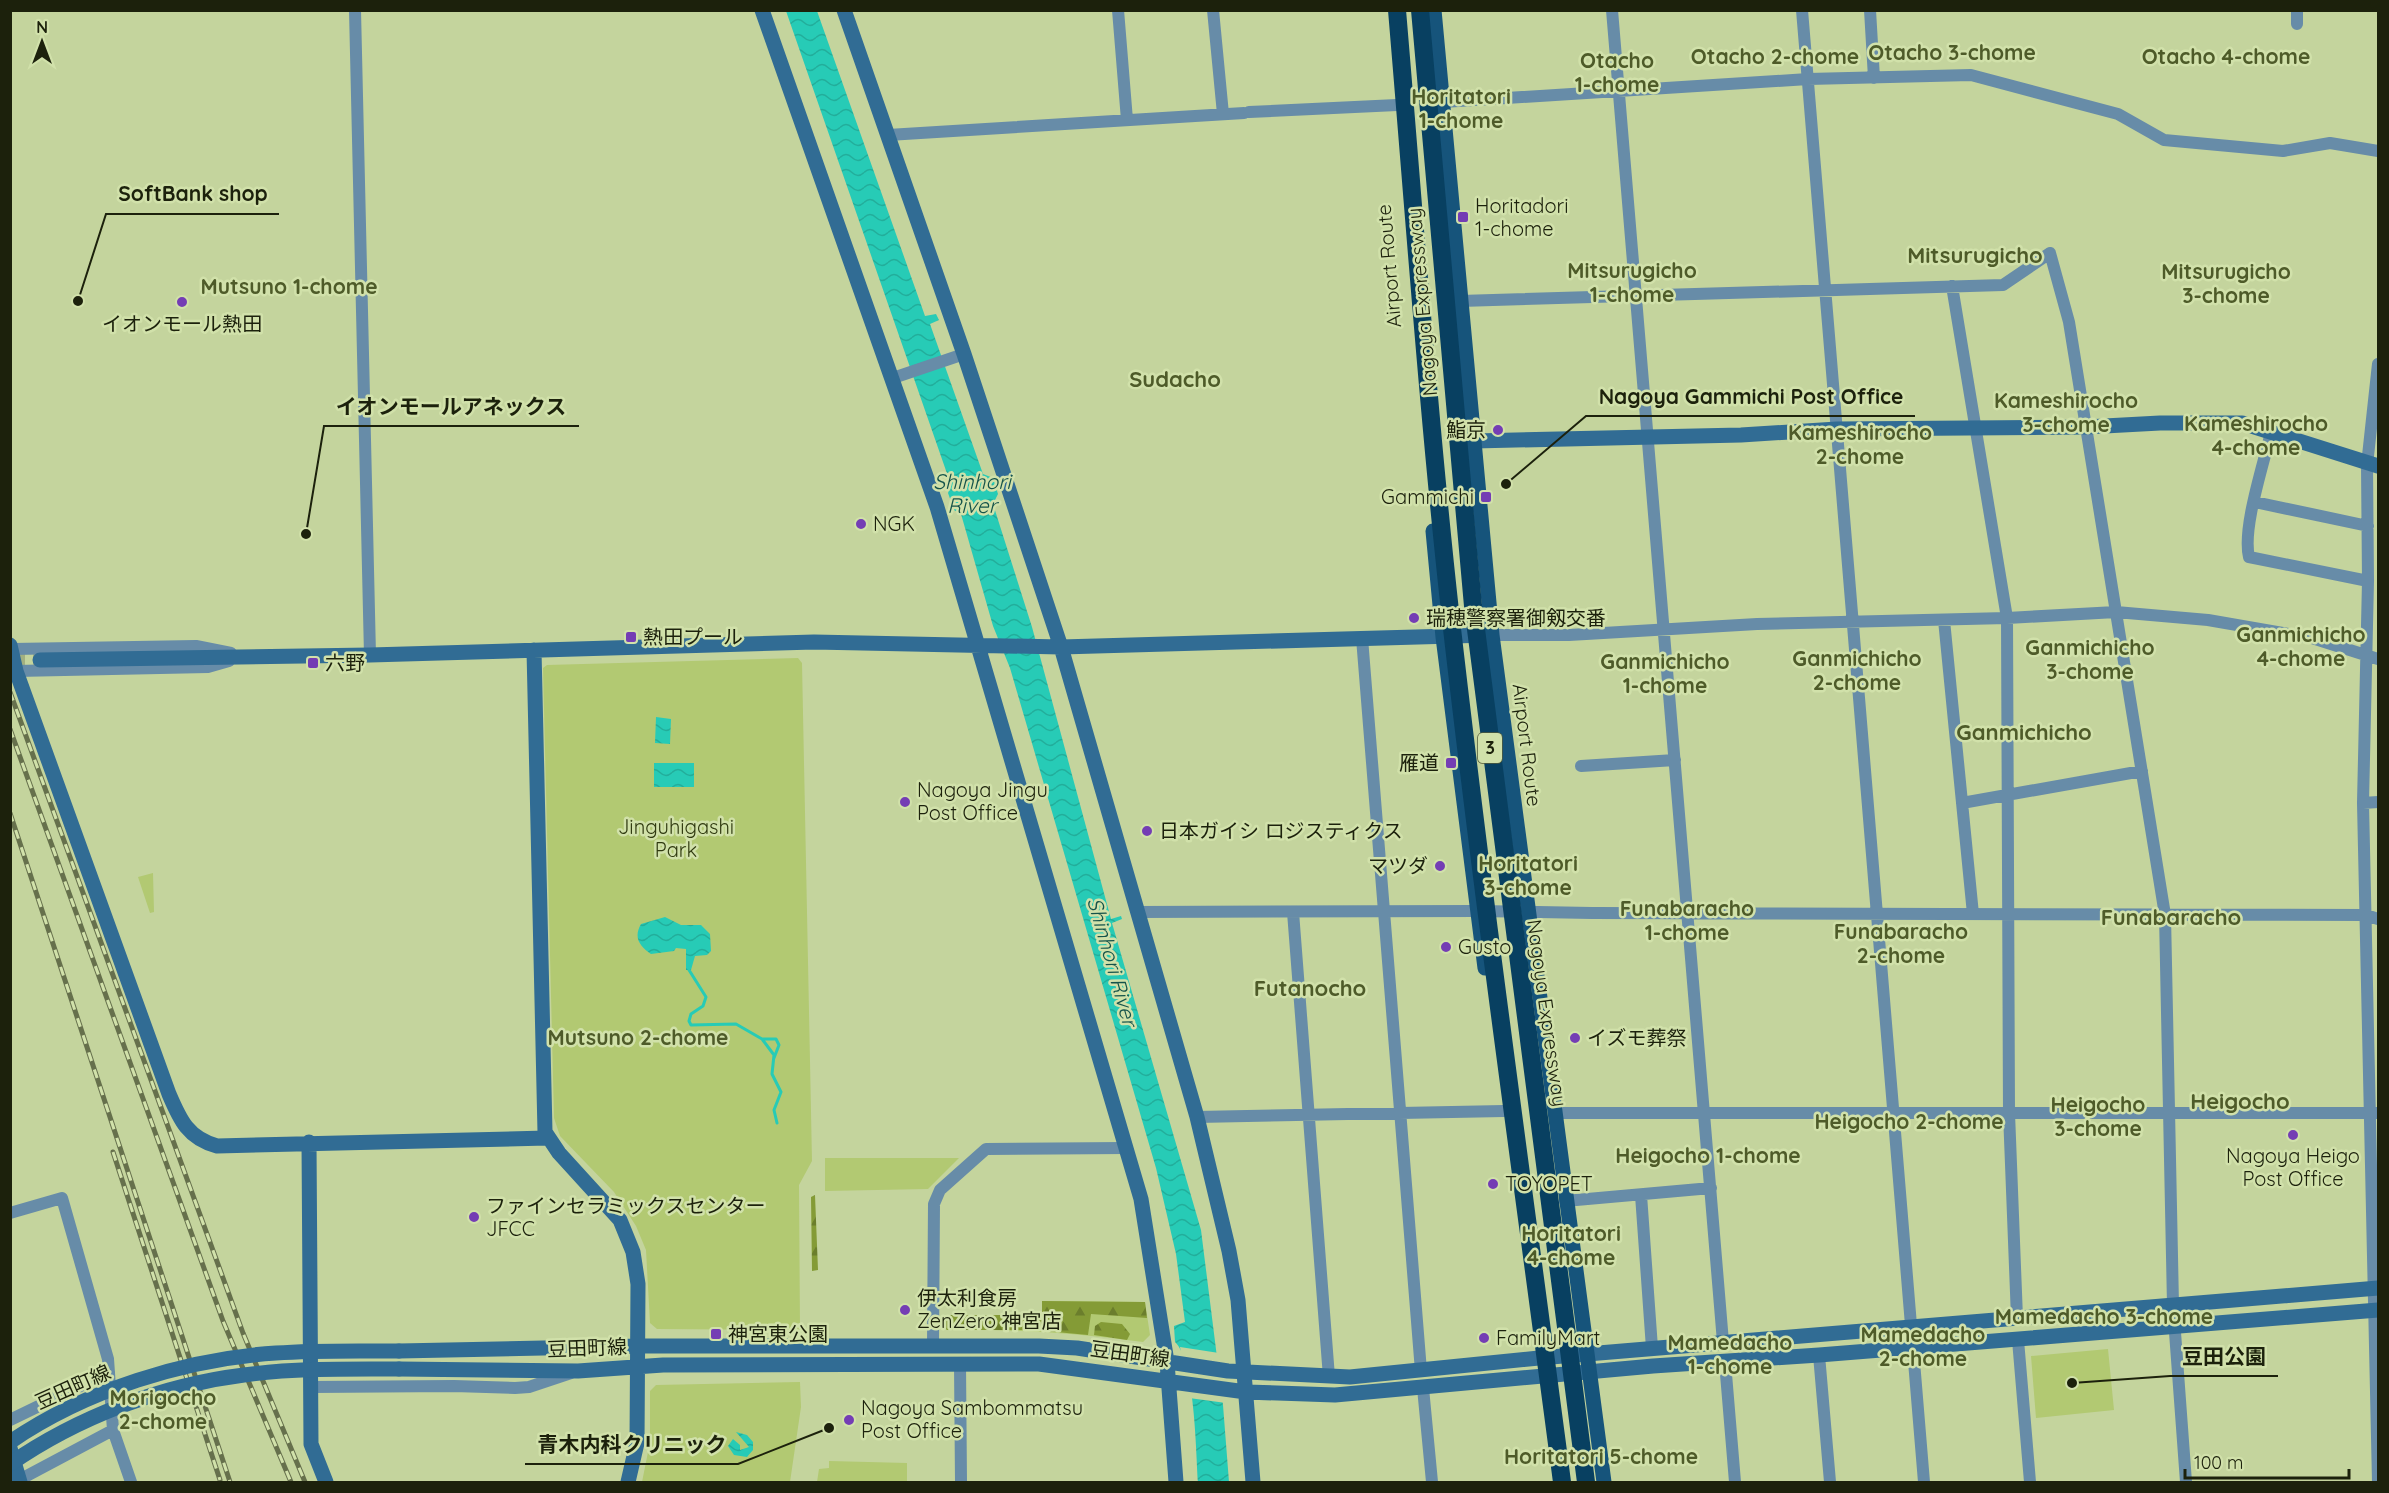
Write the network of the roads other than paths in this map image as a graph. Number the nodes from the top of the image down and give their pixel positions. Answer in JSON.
{"nodes":[{"id":1,"x":355,"y":10,"type":"edge"},
{"id":2,"x":762,"y":10,"type":"edge"},
{"id":3,"x":844,"y":10,"type":"edge"},
{"id":4,"x":1118,"y":10,"type":"edge"},
{"id":5,"x":1214,"y":10,"type":"edge"},
{"id":6,"x":1389,"y":10,"type":"edge"},
{"id":7,"x":1397,"y":10,"type":"edge"},
{"id":8,"x":1411,"y":10,"type":"edge"},
{"id":9,"x":1420,"y":10,"type":"edge"},
{"id":10,"x":1434,"y":10,"type":"edge"},
{"id":11,"x":1612,"y":10,"type":"edge"},
{"id":12,"x":1802,"y":10,"type":"edge"},
{"id":13,"x":1870,"y":10,"type":"edge"},
{"id":14,"x":2297,"y":10,"type":"edge"},
{"id":15,"x":2297,"y":24,"type":"dead end"},
{"id":16,"x":1874,"y":78,"type":"junction"},
{"id":17,"x":1808,"y":79,"type":"junction"},
{"id":18,"x":1619,"y":92,"type":"junction"},
{"id":19,"x":1443,"y":102,"type":"junction"},
{"id":20,"x":1397,"y":105,"type":"junction"},
{"id":21,"x":1222,"y":114,"type":"junction"},
{"id":22,"x":1127,"y":120,"type":"junction"},
{"id":23,"x":888,"y":135,"type":"junction"},
{"id":24,"x":2379,"y":151,"type":"edge"},
{"id":25,"x":1952,"y":286,"type":"junction"},
{"id":26,"x":1826,"y":290,"type":"junction"},
{"id":27,"x":1636,"y":297,"type":"junction"},
{"id":28,"x":1460,"y":301,"type":"junction"},
{"id":29,"x":958,"y":356,"type":"junction"},
{"id":30,"x":2379,"y":364,"type":"edge"},
{"id":31,"x":898,"y":377,"type":"junction"},
{"id":32,"x":1975,"y":426,"type":"junction"},
{"id":33,"x":2086,"y":427,"type":"junction"},
{"id":34,"x":1837,"y":429,"type":"junction"},
{"id":35,"x":2271,"y":432,"type":"junction"},
{"id":36,"x":1647,"y":437,"type":"junction"},
{"id":37,"x":1474,"y":441,"type":"junction"},
{"id":38,"x":2373,"y":465,"type":"edge"},
{"id":39,"x":2254,"y":502,"type":"junction"},
{"id":40,"x":2368,"y":526,"type":"junction"},
{"id":41,"x":2368,"y":581,"type":"junction"},
{"id":42,"x":2116,"y":612,"type":"junction"},
{"id":43,"x":2007,"y":618,"type":"junction"},
{"id":44,"x":1944,"y":620,"type":"junction"},
{"id":45,"x":1853,"y":622,"type":"junction"},
{"id":46,"x":1663,"y":630,"type":"junction"},
{"id":47,"x":1492,"y":635,"type":"junction"},
{"id":48,"x":1443,"y":637,"type":"junction"},
{"id":49,"x":1362,"y":638,"type":"junction"},
{"id":50,"x":985,"y":645,"type":"junction"},
{"id":51,"x":11,"y":647,"type":"edge"},
{"id":52,"x":1055,"y":647,"type":"junction"},
{"id":53,"x":534,"y":650,"type":"junction"},
{"id":54,"x":370,"y":655,"type":"junction"},
{"id":55,"x":244,"y":656,"type":"junction"},
{"id":56,"x":2373,"y":659,"type":"edge"},
{"id":57,"x":40,"y":660,"type":"tunnel mouth"},
{"id":58,"x":16,"y":671,"type":"junction"},
{"id":59,"x":1675,"y":760,"type":"junction"},
{"id":60,"x":1581,"y":766,"type":"dead end"},
{"id":61,"x":2142,"y":771,"type":"junction"},
{"id":62,"x":2008,"y":794,"type":"junction"},
{"id":63,"x":2379,"y":802,"type":"edge"},
{"id":64,"x":1962,"y":803,"type":"junction"},
{"id":65,"x":2363,"y":804,"type":"junction"},
{"id":66,"x":1505,"y":869,"type":"junction"},
{"id":67,"x":1384,"y":911,"type":"junction"},
{"id":68,"x":1477,"y":911,"type":"junction"},
{"id":69,"x":1138,"y":912,"type":"junction"},
{"id":70,"x":1293,"y":912,"type":"junction"},
{"id":71,"x":1527,"y":912,"type":"junction"},
{"id":72,"x":1688,"y":914,"type":"junction"},
{"id":73,"x":1877,"y":914,"type":"junction"},
{"id":74,"x":1973,"y":914,"type":"junction"},
{"id":75,"x":2008,"y":914,"type":"junction"},
{"id":76,"x":2165,"y":915,"type":"junction"},
{"id":77,"x":2366,"y":915,"type":"junction"},
{"id":78,"x":2379,"y":920,"type":"edge"},
{"id":79,"x":1504,"y":1111,"type":"junction"},
{"id":80,"x":1554,"y":1113,"type":"junction"},
{"id":81,"x":1706,"y":1113,"type":"junction"},
{"id":82,"x":1893,"y":1113,"type":"junction"},
{"id":83,"x":2010,"y":1113,"type":"junction"},
{"id":84,"x":2169,"y":1113,"type":"junction"},
{"id":85,"x":2374,"y":1113,"type":"edge"},
{"id":86,"x":1310,"y":1114,"type":"junction"},
{"id":87,"x":1401,"y":1114,"type":"junction"},
{"id":88,"x":1197,"y":1117,"type":"junction"},
{"id":89,"x":547,"y":1138,"type":"junction"},
{"id":90,"x":309,"y":1142,"type":"junction"},
{"id":91,"x":1125,"y":1148,"type":"junction"},
{"id":92,"x":1711,"y":1188,"type":"junction"},
{"id":93,"x":1641,"y":1195,"type":"junction"},
{"id":94,"x":1532,"y":1197,"type":"dead end"},
{"id":95,"x":1565,"y":1201,"type":"junction"},
{"id":96,"x":10,"y":1213,"type":"edge"},
{"id":97,"x":2377,"y":1289,"type":"edge"},
{"id":98,"x":2173,"y":1305,"type":"junction"},
{"id":99,"x":2377,"y":1310,"type":"edge"},
{"id":100,"x":2017,"y":1318,"type":"junction"},
{"id":101,"x":2174,"y":1326,"type":"junction"},
{"id":102,"x":1911,"y":1327,"type":"junction"},
{"id":103,"x":2018,"y":1340,"type":"junction"},
{"id":104,"x":1724,"y":1342,"type":"junction"},
{"id":105,"x":637,"y":1346,"type":"junction"},
{"id":106,"x":933,"y":1346,"type":"junction"},
{"id":107,"x":1912,"y":1347,"type":"junction"},
{"id":108,"x":1652,"y":1348,"type":"junction"},
{"id":109,"x":1587,"y":1354,"type":"junction"},
{"id":110,"x":1819,"y":1355,"type":"junction"},
{"id":111,"x":1539,"y":1358,"type":"junction"},
{"id":112,"x":1725,"y":1362,"type":"junction"},
{"id":113,"x":1174,"y":1363,"type":"junction"},
{"id":114,"x":960,"y":1364,"type":"junction"},
{"id":115,"x":637,"y":1367,"type":"junction"},
{"id":116,"x":578,"y":1371,"type":"junction"},
{"id":117,"x":1421,"y":1371,"type":"junction"},
{"id":118,"x":109,"y":1372,"type":"junction"},
{"id":119,"x":1244,"y":1372,"type":"junction"},
{"id":120,"x":1589,"y":1372,"type":"junction"},
{"id":121,"x":1329,"y":1377,"type":"junction"},
{"id":122,"x":1542,"y":1377,"type":"junction"},
{"id":123,"x":1176,"y":1381,"type":"junction"},
{"id":124,"x":312,"y":1388,"type":"junction"},
{"id":125,"x":1423,"y":1388,"type":"junction"},
{"id":126,"x":1246,"y":1392,"type":"junction"},
{"id":127,"x":10,"y":1420,"type":"edge"},
{"id":128,"x":113,"y":1430,"type":"junction"},
{"id":129,"x":10,"y":1442,"type":"edge"},
{"id":130,"x":10,"y":1448,"type":"edge"},
{"id":131,"x":10,"y":1464,"type":"edge"},
{"id":132,"x":20,"y":1481,"type":"edge"},
{"id":133,"x":131,"y":1482,"type":"edge"},
{"id":134,"x":326,"y":1482,"type":"edge"},
{"id":135,"x":628,"y":1482,"type":"edge"},
{"id":136,"x":961,"y":1482,"type":"edge"},
{"id":137,"x":1176,"y":1482,"type":"edge"},
{"id":138,"x":1253,"y":1482,"type":"edge"},
{"id":139,"x":1432,"y":1482,"type":"edge"},
{"id":140,"x":1554,"y":1482,"type":"edge"},
{"id":141,"x":1562,"y":1482,"type":"edge"},
{"id":142,"x":1575,"y":1482,"type":"edge"},
{"id":143,"x":1586,"y":1482,"type":"edge"},
{"id":144,"x":1604,"y":1482,"type":"edge"},
{"id":145,"x":1735,"y":1482,"type":"edge"},
{"id":146,"x":1830,"y":1482,"type":"edge"},
{"id":147,"x":1924,"y":1482,"type":"edge"},
{"id":148,"x":2030,"y":1482,"type":"edge"},
{"id":149,"x":2186,"y":1482,"type":"edge"},
{"id":150,"x":2378,"y":1482,"type":"edge"}],
"edges":[{"from":1,"to":54,"type":"street"},
{"from":2,"to":31,"type":"street"},
{"from":3,"to":23,"type":"street"},
{"from":4,"to":22,"type":"street"},
{"from":5,"to":21,"type":"street"},
{"from":6,"to":20,"type":"main road","name":"Airport Route"},
{"from":7,"to":141,"type":"highway","name":"Nagoya Expressway","number":"3","bridge":true},
{"from":8,"to":66,"type":"highway","bridge":true},
{"from":9,"to":66,"type":"highway","name":"Nagoya Expressway","number":"3","bridge":true},
{"from":10,"to":19,"type":"main road","name":"Airport Route"},
{"from":11,"to":18,"type":"street"},
{"from":12,"to":17,"type":"street"},
{"from":13,"to":16,"type":"street"},
{"from":14,"to":15,"type":"street"},
{"from":16,"to":17,"type":"street"},
{"from":16,"to":24,"type":"street"},
{"from":17,"to":18,"type":"street"},
{"from":17,"to":26,"type":"street"},
{"from":18,"to":19,"type":"street"},
{"from":18,"to":27,"type":"street"},
{"from":19,"to":28,"type":"main road","name":"Airport Route"},
{"from":20,"to":21,"type":"street"},
{"from":20,"to":48,"type":"main road","name":"Airport Route"},
{"from":21,"to":22,"type":"street"},
{"from":22,"to":23,"type":"street"},
{"from":23,"to":29,"type":"street"},
{"from":25,"to":26,"type":"street"},
{"from":25,"to":32,"type":"street"},
{"from":25,"to":33,"type":"street"},
{"from":26,"to":27,"type":"street"},
{"from":26,"to":34,"type":"street"},
{"from":27,"to":28,"type":"street"},
{"from":27,"to":36,"type":"street"},
{"from":28,"to":37,"type":"main road","name":"Airport Route"},
{"from":29,"to":31,"type":"street"},
{"from":29,"to":52,"type":"street"},
{"from":30,"to":38,"type":"street"},
{"from":31,"to":50,"type":"street"},
{"from":32,"to":33,"type":"street"},
{"from":32,"to":34,"type":"street"},
{"from":32,"to":43,"type":"street"},
{"from":33,"to":35,"type":"street"},
{"from":33,"to":42,"type":"street"},
{"from":34,"to":36,"type":"street"},
{"from":34,"to":45,"type":"street"},
{"from":35,"to":38,"type":"street"},
{"from":35,"to":39,"type":"street"},
{"from":36,"to":37,"type":"street"},
{"from":36,"to":46,"type":"street"},
{"from":37,"to":47,"type":"main road","name":"Airport Route"},
{"from":38,"to":40,"type":"street"},
{"from":39,"to":40,"type":"street"},
{"from":39,"to":41,"type":"street"},
{"from":40,"to":41,"type":"street"},
{"from":41,"to":56,"type":"street"},
{"from":42,"to":43,"type":"street"},
{"from":42,"to":56,"type":"street"},
{"from":42,"to":61,"type":"street"},
{"from":43,"to":44,"type":"street"},
{"from":43,"to":62,"type":"street"},
{"from":44,"to":45,"type":"street"},
{"from":44,"to":64,"type":"street"},
{"from":45,"to":46,"type":"street"},
{"from":45,"to":73,"type":"street"},
{"from":46,"to":47,"type":"street"},
{"from":46,"to":59,"type":"street"},
{"from":47,"to":48,"type":"street"},
{"from":47,"to":71,"type":"main road","name":"Airport Route"},
{"from":48,"to":49,"type":"street"},
{"from":48,"to":68,"type":"main road","name":"Airport Route"},
{"from":49,"to":52,"type":"street"},
{"from":49,"to":67,"type":"street"},
{"from":50,"to":52,"type":"street"},
{"from":50,"to":53,"type":"street"},
{"from":50,"to":91,"type":"street"},
{"from":51,"to":55,"type":"street"},
{"from":51,"to":58,"type":"street"},
{"from":52,"to":69,"type":"street"},
{"from":53,"to":54,"type":"street"},
{"from":53,"to":89,"type":"street"},
{"from":54,"to":55,"type":"street"},
{"from":55,"to":57,"type":"street"},
{"from":55,"to":58,"type":"street"},
{"from":56,"to":65,"type":"street"},
{"from":58,"to":90,"type":"street"},
{"from":59,"to":60,"type":"street"},
{"from":59,"to":72,"type":"street"},
{"from":61,"to":62,"type":"street"},
{"from":61,"to":76,"type":"street"},
{"from":62,"to":64,"type":"street"},
{"from":62,"to":75,"type":"street"},
{"from":63,"to":65,"type":"street"},
{"from":64,"to":74,"type":"street"},
{"from":65,"to":77,"type":"street"},
{"from":66,"to":143,"type":"highway","name":"Nagoya Expressway","number":"3","bridge":true},
{"from":67,"to":68,"type":"street"},
{"from":67,"to":70,"type":"street"},
{"from":67,"to":87,"type":"street"},
{"from":68,"to":71,"type":"street"},
{"from":68,"to":79,"type":"main road","name":"Airport Route"},
{"from":69,"to":70,"type":"street"},
{"from":69,"to":88,"type":"street"},
{"from":70,"to":86,"type":"street"},
{"from":71,"to":72,"type":"street"},
{"from":71,"to":80,"type":"main road","name":"Airport Route"},
{"from":72,"to":73,"type":"street"},
{"from":72,"to":81,"type":"street"},
{"from":73,"to":74,"type":"street"},
{"from":73,"to":82,"type":"street"},
{"from":74,"to":75,"type":"street"},
{"from":75,"to":76,"type":"street"},
{"from":75,"to":83,"type":"street"},
{"from":76,"to":77,"type":"street"},
{"from":76,"to":84,"type":"street"},
{"from":77,"to":78,"type":"street"},
{"from":77,"to":85,"type":"street"},
{"from":79,"to":87,"type":"street"},
{"from":79,"to":111,"type":"main road","name":"Airport Route"},
{"from":80,"to":81,"type":"street"},
{"from":80,"to":95,"type":"main road","name":"Airport Route"},
{"from":81,"to":82,"type":"street"},
{"from":81,"to":92,"type":"street"},
{"from":82,"to":83,"type":"street"},
{"from":82,"to":102,"type":"street"},
{"from":83,"to":84,"type":"street"},
{"from":83,"to":100,"type":"street"},
{"from":84,"to":85,"type":"street"},
{"from":84,"to":98,"type":"street"},
{"from":85,"to":97,"type":"street"},
{"from":86,"to":87,"type":"street"},
{"from":86,"to":88,"type":"street"},
{"from":86,"to":121,"type":"street"},
{"from":87,"to":117,"type":"street"},
{"from":88,"to":119,"type":"street"},
{"from":89,"to":90,"type":"street"},
{"from":89,"to":105,"type":"street"},
{"from":90,"to":124,"type":"street"},
{"from":91,"to":106,"type":"street"},
{"from":91,"to":113,"type":"street"},
{"from":92,"to":93,"type":"street"},
{"from":92,"to":104,"type":"street"},
{"from":93,"to":95,"type":"street"},
{"from":93,"to":108,"type":"street"},
{"from":94,"to":142,"type":"highway"},
{"from":95,"to":109,"type":"main road","name":"Airport Route"},
{"from":96,"to":118,"type":"street"},
{"from":97,"to":98,"type":"street"},
{"from":97,"to":99,"type":"street"},
{"from":98,"to":100,"type":"street"},
{"from":98,"to":101,"type":"street"},
{"from":99,"to":101,"type":"street"},
{"from":99,"to":150,"type":"street"},
{"from":100,"to":102,"type":"street"},
{"from":101,"to":103,"type":"street"},
{"from":101,"to":149,"type":"street"},
{"from":102,"to":104,"type":"street"},
{"from":102,"to":107,"type":"street"},
{"from":103,"to":107,"type":"street"},
{"from":103,"to":148,"type":"street"},
{"from":104,"to":108,"type":"street"},
{"from":105,"to":106,"type":"street","name":"豆田町線"},
{"from":105,"to":115,"type":"street"},
{"from":105,"to":129,"type":"street","name":"豆田町線","bridge":true},
{"from":106,"to":113,"type":"street","name":"豆田町線"},
{"from":107,"to":110,"type":"street"},
{"from":107,"to":147,"type":"street"},
{"from":108,"to":109,"type":"street"},
{"from":109,"to":111,"type":"street"},
{"from":109,"to":120,"type":"main road","name":"Airport Route"},
{"from":110,"to":112,"type":"street"},
{"from":110,"to":146,"type":"street"},
{"from":111,"to":117,"type":"street"},
{"from":111,"to":122,"type":"main road","name":"Airport Route"},
{"from":112,"to":120,"type":"street"},
{"from":112,"to":145,"type":"street"},
{"from":113,"to":119,"type":"street","name":"豆田町線"},
{"from":113,"to":123,"type":"street"},
{"from":114,"to":115,"type":"street","name":"豆田町線"},
{"from":114,"to":123,"type":"street","name":"豆田町線"},
{"from":114,"to":136,"type":"street"},
{"from":115,"to":116,"type":"street","name":"豆田町線"},
{"from":115,"to":135,"type":"street"},
{"from":116,"to":124,"type":"street"},
{"from":116,"to":131,"type":"street","name":"豆田町線","bridge":true},
{"from":117,"to":121,"type":"street"},
{"from":118,"to":127,"type":"street"},
{"from":118,"to":128,"type":"street"},
{"from":119,"to":121,"type":"street"},
{"from":119,"to":126,"type":"street"},
{"from":120,"to":122,"type":"street"},
{"from":120,"to":144,"type":"main road","name":"Airport Route"},
{"from":122,"to":125,"type":"street"},
{"from":122,"to":140,"type":"main road","name":"Airport Route"},
{"from":123,"to":126,"type":"street","name":"豆田町線"},
{"from":123,"to":137,"type":"street"},
{"from":124,"to":134,"type":"street"},
{"from":125,"to":126,"type":"street"},
{"from":125,"to":139,"type":"street"},
{"from":126,"to":138,"type":"street"},
{"from":128,"to":132,"type":"street"},
{"from":128,"to":133,"type":"street"},
{"from":130,"to":132,"type":"street"}]}
